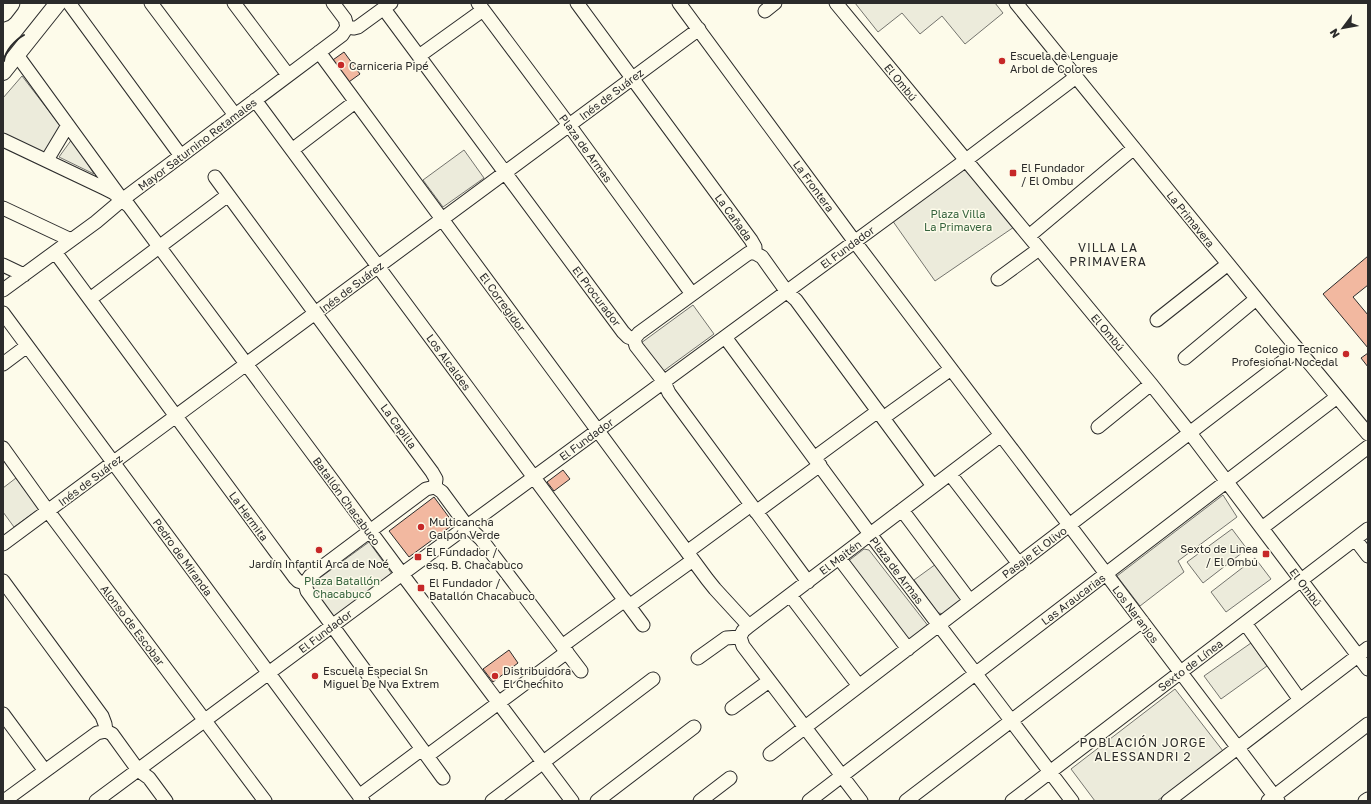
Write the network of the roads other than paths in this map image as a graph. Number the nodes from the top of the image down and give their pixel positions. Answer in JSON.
{"nodes":[{"id":1,"x":10,"y":3,"type":"edge"},
{"id":2,"x":58,"y":3,"type":"edge"},
{"id":3,"x":70,"y":3,"type":"edge"},
{"id":4,"x":151,"y":3,"type":"edge"},
{"id":5,"x":234,"y":3,"type":"edge"},
{"id":6,"x":333,"y":3,"type":"edge"},
{"id":7,"x":577,"y":3,"type":"edge"},
{"id":8,"x":679,"y":3,"type":"edge"},
{"id":9,"x":1016,"y":3,"type":"edge"},
{"id":10,"x":838,"y":4,"type":"edge"},
{"id":11,"x":387,"y":6,"type":"edge"},
{"id":12,"x":481,"y":6,"type":"edge"},
{"id":13,"x":3,"y":12,"type":"edge"},
{"id":14,"x":347,"y":28,"type":"junction"},
{"id":15,"x":699,"y":29,"type":"junction"},
{"id":16,"x":319,"y":52,"type":"junction"},
{"id":17,"x":17,"y":55,"type":"junction"},
{"id":18,"x":419,"y":56,"type":"junction"},
{"id":19,"x":3,"y":72,"type":"edge"},
{"id":20,"x":288,"y":75,"type":"junction"},
{"id":21,"x":1076,"y":77,"type":"junction"},
{"id":22,"x":632,"y":78,"type":"junction"},
{"id":23,"x":255,"y":100,"type":"junction"},
{"id":24,"x":356,"y":102,"type":"junction"},
{"id":25,"x":235,"y":115,"type":"junction"},
{"id":26,"x":68,"y":125,"type":"junction"},
{"id":27,"x":569,"y":125,"type":"junction"},
{"id":28,"x":3,"y":140,"type":"edge"},
{"id":29,"x":1134,"y":148,"type":"junction"},
{"id":30,"x":292,"y":150,"type":"junction"},
{"id":31,"x":181,"y":156,"type":"junction"},
{"id":32,"x":47,"y":160,"type":"junction"},
{"id":33,"x":966,"y":160,"type":"junction"},
{"id":34,"x":505,"y":172,"type":"junction"},
{"id":35,"x":215,"y":177,"type":"dead end"},
{"id":36,"x":228,"y":195,"type":"junction"},
{"id":37,"x":122,"y":200,"type":"junction"},
{"id":38,"x":3,"y":208,"type":"edge"},
{"id":39,"x":442,"y":219,"type":"junction"},
{"id":40,"x":1029,"y":236,"type":"junction"},
{"id":41,"x":72,"y":240,"type":"junction"},
{"id":42,"x":855,"y":242,"type":"junction"},
{"id":43,"x":159,"y":247,"type":"junction"},
{"id":44,"x":1039,"y":249,"type":"junction"},
{"id":45,"x":55,"y":252,"type":"junction"},
{"id":46,"x":755,"y":253,"type":"junction"},
{"id":47,"x":1228,"y":264,"type":"junction"},
{"id":48,"x":3,"y":265,"type":"edge"},
{"id":49,"x":378,"y":266,"type":"junction"},
{"id":50,"x":24,"y":275,"type":"junction"},
{"id":51,"x":998,"y":279,"type":"dead end"},
{"id":52,"x":3,"y":290,"type":"edge"},
{"id":53,"x":787,"y":292,"type":"junction"},
{"id":54,"x":692,"y":294,"type":"junction"},
{"id":55,"x":90,"y":299,"type":"junction"},
{"id":56,"x":1256,"y":299,"type":"junction"},
{"id":57,"x":3,"y":313,"type":"edge"},
{"id":58,"x":315,"y":313,"type":"junction"},
{"id":59,"x":1157,"y":320,"type":"dead end"},
{"id":60,"x":725,"y":337,"type":"junction"},
{"id":61,"x":634,"y":339,"type":"junction"},
{"id":62,"x":27,"y":346,"type":"junction"},
{"id":63,"x":1298,"y":350,"type":"junction"},
{"id":64,"x":1185,"y":358,"type":"dead end"},
{"id":65,"x":3,"y":364,"type":"edge"},
{"id":66,"x":246,"y":364,"type":"junction"},
{"id":67,"x":951,"y":368,"type":"junction"},
{"id":68,"x":664,"y":382,"type":"junction"},
{"id":69,"x":1151,"y":384,"type":"junction"},
{"id":70,"x":1337,"y":397,"type":"junction"},
{"id":71,"x":881,"y":414,"type":"junction"},
{"id":72,"x":176,"y":416,"type":"junction"},
{"id":73,"x":1098,"y":427,"type":"dead end"},
{"id":74,"x":598,"y":431,"type":"junction"},
{"id":75,"x":1190,"y":433,"type":"junction"},
{"id":76,"x":1368,"y":434,"type":"edge"},
{"id":77,"x":1001,"y":435,"type":"junction"},
{"id":78,"x":1368,"y":446,"type":"edge"},
{"id":79,"x":3,"y":448,"type":"edge"},
{"id":80,"x":817,"y":462,"type":"junction"},
{"id":81,"x":113,"y":463,"type":"junction"},
{"id":82,"x":950,"y":474,"type":"junction"},
{"id":83,"x":534,"y":478,"type":"junction"},
{"id":84,"x":1226,"y":481,"type":"junction"},
{"id":85,"x":933,"y":486,"type":"junction"},
{"id":86,"x":435,"y":487,"type":"junction"},
{"id":87,"x":754,"y":509,"type":"junction"},
{"id":88,"x":902,"y":510,"type":"junction"},
{"id":89,"x":48,"y":511,"type":"junction"},
{"id":90,"x":1069,"y":525,"type":"junction"},
{"id":91,"x":467,"y":526,"type":"junction"},
{"id":92,"x":1262,"y":528,"type":"junction"},
{"id":93,"x":1368,"y":529,"type":"edge"},
{"id":94,"x":370,"y":531,"type":"junction"},
{"id":95,"x":870,"y":534,"type":"junction"},
{"id":96,"x":1355,"y":539,"type":"junction"},
{"id":97,"x":3,"y":544,"type":"edge"},
{"id":98,"x":690,"y":556,"type":"junction"},
{"id":99,"x":1368,"y":556,"type":"edge"},
{"id":100,"x":839,"y":558,"type":"junction"},
{"id":101,"x":1019,"y":564,"type":"junction"},
{"id":102,"x":402,"y":574,"type":"junction"},
{"id":103,"x":1106,"y":574,"type":"junction"},
{"id":104,"x":1301,"y":580,"type":"junction"},
{"id":105,"x":3,"y":581,"type":"edge"},
{"id":106,"x":808,"y":582,"type":"junction"},
{"id":107,"x":305,"y":584,"type":"junction"},
{"id":108,"x":790,"y":595,"type":"junction"},
{"id":109,"x":970,"y":601,"type":"junction"},
{"id":110,"x":627,"y":603,"type":"junction"},
{"id":111,"x":1142,"y":621,"type":"junction"},
{"id":112,"x":1244,"y":623,"type":"junction"},
{"id":113,"x":643,"y":625,"type":"dead end"},
{"id":114,"x":939,"y":625,"type":"junction"},
{"id":115,"x":332,"y":626,"type":"junction"},
{"id":116,"x":749,"y":626,"type":"junction"},
{"id":117,"x":740,"y":637,"type":"junction"},
{"id":118,"x":564,"y":649,"type":"junction"},
{"id":119,"x":908,"y":649,"type":"junction"},
{"id":120,"x":1363,"y":652,"type":"edge"},
{"id":121,"x":698,"y":658,"type":"dead end"},
{"id":122,"x":1368,"y":669,"type":"edge"},
{"id":123,"x":581,"y":672,"type":"dead end"},
{"id":124,"x":1180,"y":672,"type":"junction"},
{"id":125,"x":269,"y":673,"type":"junction"},
{"id":126,"x":975,"y":674,"type":"junction"},
{"id":127,"x":653,"y":679,"type":"dead end"},
{"id":128,"x":769,"y":681,"type":"junction"},
{"id":129,"x":859,"y":686,"type":"junction"},
{"id":130,"x":1300,"y":700,"type":"junction"},
{"id":131,"x":498,"y":703,"type":"junction"},
{"id":132,"x":732,"y":708,"type":"dead end"},
{"id":133,"x":3,"y":714,"type":"edge"},
{"id":134,"x":205,"y":720,"type":"junction"},
{"id":135,"x":1011,"y":721,"type":"junction"},
{"id":136,"x":1368,"y":724,"type":"edge"},
{"id":137,"x":694,"y":727,"type":"dead end"},
{"id":138,"x":805,"y":727,"type":"junction"},
{"id":139,"x":106,"y":731,"type":"junction"},
{"id":140,"x":1237,"y":748,"type":"junction"},
{"id":141,"x":425,"y":752,"type":"junction"},
{"id":142,"x":770,"y":754,"type":"dead end"},
{"id":143,"x":542,"y":762,"type":"junction"},
{"id":144,"x":138,"y":770,"type":"junction"},
{"id":145,"x":45,"y":771,"type":"junction"},
{"id":146,"x":1050,"y":772,"type":"junction"},
{"id":147,"x":841,"y":776,"type":"junction"},
{"id":148,"x":443,"y":778,"type":"dead end"},
{"id":149,"x":730,"y":778,"type":"dead end"},
{"id":150,"x":361,"y":798,"type":"edge"},
{"id":151,"x":1273,"y":799,"type":"edge"},
{"id":152,"x":1368,"y":799,"type":"edge"},
{"id":153,"x":1017,"y":800,"type":"edge"},
{"id":154,"x":4,"y":801,"type":"edge"},
{"id":155,"x":96,"y":801,"type":"edge"},
{"id":156,"x":166,"y":801,"type":"edge"},
{"id":157,"x":265,"y":801,"type":"edge"},
{"id":158,"x":492,"y":801,"type":"edge"},
{"id":159,"x":572,"y":801,"type":"edge"},
{"id":160,"x":597,"y":801,"type":"edge"},
{"id":161,"x":700,"y":801,"type":"edge"},
{"id":162,"x":808,"y":801,"type":"edge"},
{"id":163,"x":860,"y":801,"type":"edge"},
{"id":164,"x":906,"y":801,"type":"edge"},
{"id":165,"x":1072,"y":801,"type":"edge"},
{"id":166,"x":1168,"y":801,"type":"edge"},
{"id":167,"x":1366,"y":801,"type":"edge"}],
"edges":[{"from":1,"to":13,"type":"highway"},
{"from":2,"to":17,"type":"main road"},
{"from":3,"to":31,"type":"street"},
{"from":4,"to":25,"type":"street"},
{"from":5,"to":20,"type":"street"},
{"from":6,"to":14,"type":"street"},
{"from":7,"to":22,"type":"street","name":"La Cañada"},
{"from":8,"to":15,"type":"street","name":"La Frontera"},
{"from":9,"to":21,"type":"street","name":"La Primavera"},
{"from":10,"to":33,"type":"street","name":"El Ombú"},
{"from":11,"to":14,"type":"street","name":"Mayor Saturnino Retamales"},
{"from":11,"to":18,"type":"street","name":"El Procurador"},
{"from":12,"to":18,"type":"street"},
{"from":12,"to":27,"type":"street","name":"Plaza de Armas"},
{"from":14,"to":16,"type":"street","name":"Mayor Saturnino Retamales"},
{"from":15,"to":22,"type":"street","name":"Inés de Suárez"},
{"from":15,"to":42,"type":"street","name":"La Frontera"},
{"from":16,"to":20,"type":"street","name":"Mayor Saturnino Retamales"},
{"from":16,"to":24,"type":"street","name":"El Corregidor"},
{"from":17,"to":19,"type":"main road"},
{"from":17,"to":26,"type":"street","name":"Batallón Chacabuco"},
{"from":18,"to":34,"type":"street","name":"El Procurador"},
{"from":20,"to":23,"type":"street","name":"Mayor Saturnino Retamales"},
{"from":21,"to":29,"type":"street","name":"La Primavera"},
{"from":21,"to":33,"type":"street","name":"El Fundador"},
{"from":22,"to":27,"type":"street","name":"Inés de Suárez"},
{"from":22,"to":46,"type":"street","name":"La Cañada"},
{"from":23,"to":25,"type":"street","name":"Mayor Saturnino Retamales"},
{"from":23,"to":30,"type":"street","name":"Los Alcaldes"},
{"from":24,"to":30,"type":"street"},
{"from":24,"to":39,"type":"street","name":"El Corregidor"},
{"from":25,"to":31,"type":"street","name":"Mayor Saturnino Retamales"},
{"from":26,"to":32,"type":"street"},
{"from":26,"to":37,"type":"street","name":"Batallón Chacabuco"},
{"from":27,"to":34,"type":"street","name":"Inés de Suárez"},
{"from":27,"to":54,"type":"street","name":"Plaza de Armas"},
{"from":28,"to":32,"type":"street","name":"Batallón Chacabuco"},
{"from":29,"to":40,"type":"street"},
{"from":29,"to":47,"type":"street","name":"La Primavera"},
{"from":30,"to":49,"type":"street","name":"Los Alcaldes"},
{"from":31,"to":37,"type":"street","name":"Mayor Saturnino Retamales"},
{"from":32,"to":37,"type":"street","name":"Batallón Chacabuco"},
{"from":33,"to":40,"type":"street","name":"El Ombú"},
{"from":33,"to":42,"type":"street","name":"El Fundador"},
{"from":34,"to":39,"type":"street","name":"Inés de Suárez"},
{"from":34,"to":61,"type":"street","name":"El Procurador"},
{"from":35,"to":36,"type":"street","name":"La Capilla"},
{"from":36,"to":43,"type":"street"},
{"from":36,"to":58,"type":"street","name":"La Capilla"},
{"from":37,"to":41,"type":"street","name":"Mayor Saturnino Retamales"},
{"from":37,"to":43,"type":"street","name":"Batallón Chacabuco"},
{"from":38,"to":41,"type":"street"},
{"from":39,"to":49,"type":"street","name":"Inés de Suárez"},
{"from":39,"to":74,"type":"street","name":"El Corregidor"},
{"from":40,"to":44,"type":"street","name":"El Ombú"},
{"from":41,"to":45,"type":"street","name":"Mayor Saturnino Retamales"},
{"from":42,"to":53,"type":"street","name":"El Fundador"},
{"from":42,"to":67,"type":"street","name":"La Frontera"},
{"from":43,"to":55,"type":"street"},
{"from":43,"to":66,"type":"street","name":"Batallón Chacabuco"},
{"from":44,"to":51,"type":"street"},
{"from":44,"to":69,"type":"street","name":"El Ombú"},
{"from":45,"to":50,"type":"street","name":"Mayor Saturnino Retamales"},
{"from":45,"to":55,"type":"street","name":"La Hermita"},
{"from":46,"to":53,"type":"street","name":"La Cañada"},
{"from":46,"to":54,"type":"street"},
{"from":47,"to":56,"type":"street","name":"La Primavera"},
{"from":47,"to":59,"type":"street"},
{"from":48,"to":50,"type":"street"},
{"from":49,"to":58,"type":"street","name":"Inés de Suárez"},
{"from":49,"to":83,"type":"street","name":"Los Alcaldes"},
{"from":50,"to":52,"type":"street","name":"Mayor Saturnino Retamales"},
{"from":53,"to":60,"type":"street","name":"El Fundador"},
{"from":53,"to":71,"type":"street","name":"La Cañada"},
{"from":54,"to":61,"type":"street"},
{"from":55,"to":72,"type":"street","name":"La Hermita"},
{"from":56,"to":63,"type":"street","name":"La Primavera"},
{"from":56,"to":64,"type":"street"},
{"from":57,"to":62,"type":"street","name":"Pedro de Miranda"},
{"from":58,"to":66,"type":"street","name":"Inés de Suárez"},
{"from":58,"to":86,"type":"street","name":"La Capilla"},
{"from":60,"to":68,"type":"street","name":"El Fundador"},
{"from":60,"to":80,"type":"street","name":"Plaza de Armas"},
{"from":61,"to":68,"type":"street","name":"El Procurador"},
{"from":62,"to":65,"type":"street"},
{"from":62,"to":81,"type":"street","name":"Pedro de Miranda"},
{"from":63,"to":70,"type":"street","name":"La Primavera"},
{"from":63,"to":75,"type":"street","name":"Pasaje El Olivo"},
{"from":66,"to":72,"type":"street","name":"Inés de Suárez"},
{"from":66,"to":94,"type":"street","name":"Batallón Chacabuco"},
{"from":67,"to":71,"type":"street"},
{"from":67,"to":77,"type":"street","name":"Los Naranjos"},
{"from":68,"to":74,"type":"street","name":"El Fundador"},
{"from":68,"to":87,"type":"street","name":"El Procurador"},
{"from":69,"to":73,"type":"street"},
{"from":69,"to":75,"type":"street","name":"El Ombú"},
{"from":70,"to":76,"type":"street","name":"La Primavera"},
{"from":70,"to":84,"type":"street","name":"Las Araucarias"},
{"from":71,"to":80,"type":"street"},
{"from":71,"to":85,"type":"street","name":"La Cañada"},
{"from":72,"to":81,"type":"street","name":"Inés de Suárez"},
{"from":72,"to":107,"type":"street","name":"La Hermita"},
{"from":74,"to":83,"type":"street","name":"El Fundador"},
{"from":74,"to":98,"type":"street","name":"El Corregidor"},
{"from":75,"to":84,"type":"street","name":"El Ombú"},
{"from":75,"to":90,"type":"street","name":"Pasaje El Olivo"},
{"from":77,"to":82,"type":"street","name":"El Maitén"},
{"from":77,"to":90,"type":"street","name":"Los Naranjos"},
{"from":78,"to":92,"type":"street"},
{"from":79,"to":89,"type":"street","name":"Alonso de Escobar"},
{"from":80,"to":87,"type":"street"},
{"from":80,"to":95,"type":"street","name":"Plaza de Armas"},
{"from":81,"to":89,"type":"street","name":"Inés de Suárez"},
{"from":81,"to":125,"type":"street","name":"Pedro de Miranda"},
{"from":82,"to":85,"type":"street","name":"El Maitén"},
{"from":82,"to":101,"type":"street"},
{"from":83,"to":91,"type":"street","name":"El Fundador"},
{"from":83,"to":110,"type":"street","name":"Los Alcaldes"},
{"from":84,"to":92,"type":"street","name":"El Ombú"},
{"from":84,"to":103,"type":"street","name":"Las Araucarias"},
{"from":85,"to":88,"type":"street","name":"El Maitén"},
{"from":86,"to":91,"type":"street","name":"La Capilla"},
{"from":86,"to":94,"type":"street"},
{"from":87,"to":98,"type":"street"},
{"from":87,"to":106,"type":"street","name":"El Procurador"},
{"from":88,"to":95,"type":"street","name":"El Maitén"},
{"from":88,"to":109,"type":"street"},
{"from":89,"to":97,"type":"street","name":"Inés de Suárez"},
{"from":89,"to":134,"type":"street","name":"Alonso de Escobar"},
{"from":90,"to":101,"type":"street","name":"Pasaje El Olivo"},
{"from":90,"to":103,"type":"street","name":"Los Naranjos"},
{"from":91,"to":102,"type":"street","name":"El Fundador"},
{"from":91,"to":118,"type":"street","name":"La Capilla"},
{"from":92,"to":104,"type":"street","name":"El Ombú"},
{"from":93,"to":96,"type":"street","name":"Sexto de Línea"},
{"from":94,"to":102,"type":"street","name":"Batallón Chacabuco"},
{"from":94,"to":107,"type":"street"},
{"from":95,"to":100,"type":"street","name":"El Maitén"},
{"from":95,"to":114,"type":"street","name":"Plaza de Armas"},
{"from":96,"to":99,"type":"street"},
{"from":96,"to":104,"type":"street","name":"Sexto de Línea"},
{"from":98,"to":110,"type":"street"},
{"from":98,"to":116,"type":"street","name":"El Corregidor"},
{"from":100,"to":106,"type":"street","name":"El Maitén"},
{"from":100,"to":119,"type":"street"},
{"from":101,"to":109,"type":"street","name":"Pasaje El Olivo"},
{"from":102,"to":115,"type":"street","name":"El Fundador"},
{"from":102,"to":131,"type":"street","name":"Batallón Chacabuco"},
{"from":103,"to":111,"type":"street","name":"Los Naranjos"},
{"from":103,"to":126,"type":"street","name":"Las Araucarias"},
{"from":104,"to":112,"type":"street","name":"Sexto de Línea"},
{"from":104,"to":120,"type":"street","name":"El Ombú"},
{"from":105,"to":139,"type":"street"},
{"from":106,"to":108,"type":"street","name":"El Maitén"},
{"from":107,"to":115,"type":"street","name":"La Hermita"},
{"from":108,"to":116,"type":"street","name":"El Maitén"},
{"from":108,"to":129,"type":"street"},
{"from":109,"to":114,"type":"street","name":"Pasaje El Olivo"},
{"from":110,"to":113,"type":"street","name":"Los Alcaldes"},
{"from":110,"to":118,"type":"street"},
{"from":111,"to":124,"type":"street","name":"Los Naranjos"},
{"from":111,"to":135,"type":"street"},
{"from":112,"to":124,"type":"street","name":"Sexto de Línea"},
{"from":112,"to":130,"type":"street"},
{"from":114,"to":119,"type":"street","name":"Pasaje El Olivo"},
{"from":114,"to":126,"type":"street","name":"Plaza de Armas"},
{"from":115,"to":125,"type":"street","name":"El Fundador"},
{"from":115,"to":141,"type":"street","name":"La Hermita"},
{"from":116,"to":117,"type":"street","name":"El Maitén"},
{"from":117,"to":121,"type":"street"},
{"from":117,"to":128,"type":"street"},
{"from":118,"to":123,"type":"street","name":"La Capilla"},
{"from":118,"to":131,"type":"street"},
{"from":119,"to":129,"type":"street","name":"Pasaje El Olivo"},
{"from":120,"to":122,"type":"street","name":"El Ombú"},
{"from":120,"to":130,"type":"street"},
{"from":124,"to":140,"type":"street","name":"Los Naranjos"},
{"from":124,"to":146,"type":"street","name":"Sexto de Línea"},
{"from":125,"to":134,"type":"street","name":"El Fundador"},
{"from":125,"to":150,"type":"street","name":"Pedro de Miranda"},
{"from":126,"to":135,"type":"street","name":"Plaza de Armas"},
{"from":126,"to":147,"type":"street","name":"Las Araucarias"},
{"from":127,"to":143,"type":"street"},
{"from":128,"to":132,"type":"street"},
{"from":128,"to":138,"type":"street"},
{"from":129,"to":138,"type":"street","name":"Pasaje El Olivo"},
{"from":130,"to":140,"type":"street"},
{"from":131,"to":141,"type":"street"},
{"from":131,"to":143,"type":"street","name":"Batallón Chacabuco"},
{"from":133,"to":145,"type":"street"},
{"from":134,"to":144,"type":"street","name":"El Fundador"},
{"from":134,"to":157,"type":"street","name":"Alonso de Escobar"},
{"from":135,"to":146,"type":"street","name":"Plaza de Armas"},
{"from":135,"to":164,"type":"street"},
{"from":136,"to":151,"type":"street"},
{"from":137,"to":160,"type":"street"},
{"from":138,"to":142,"type":"street","name":"Pasaje El Olivo"},
{"from":138,"to":147,"type":"street"},
{"from":139,"to":144,"type":"street"},
{"from":139,"to":145,"type":"street"},
{"from":140,"to":151,"type":"street","name":"Los Naranjos"},
{"from":140,"to":166,"type":"street"},
{"from":141,"to":148,"type":"street","name":"La Hermita"},
{"from":141,"to":150,"type":"street"},
{"from":143,"to":158,"type":"street"},
{"from":143,"to":159,"type":"street","name":"Batallón Chacabuco"},
{"from":144,"to":155,"type":"street","name":"El Fundador"},
{"from":144,"to":156,"type":"street"},
{"from":145,"to":154,"type":"street"},
{"from":146,"to":153,"type":"street","name":"Sexto de Línea"},
{"from":146,"to":165,"type":"street","name":"Plaza de Armas"},
{"from":147,"to":162,"type":"street","name":"Las Araucarias"},
{"from":147,"to":163,"type":"street"},
{"from":149,"to":161,"type":"street"},
{"from":152,"to":167,"type":"street"}]}
